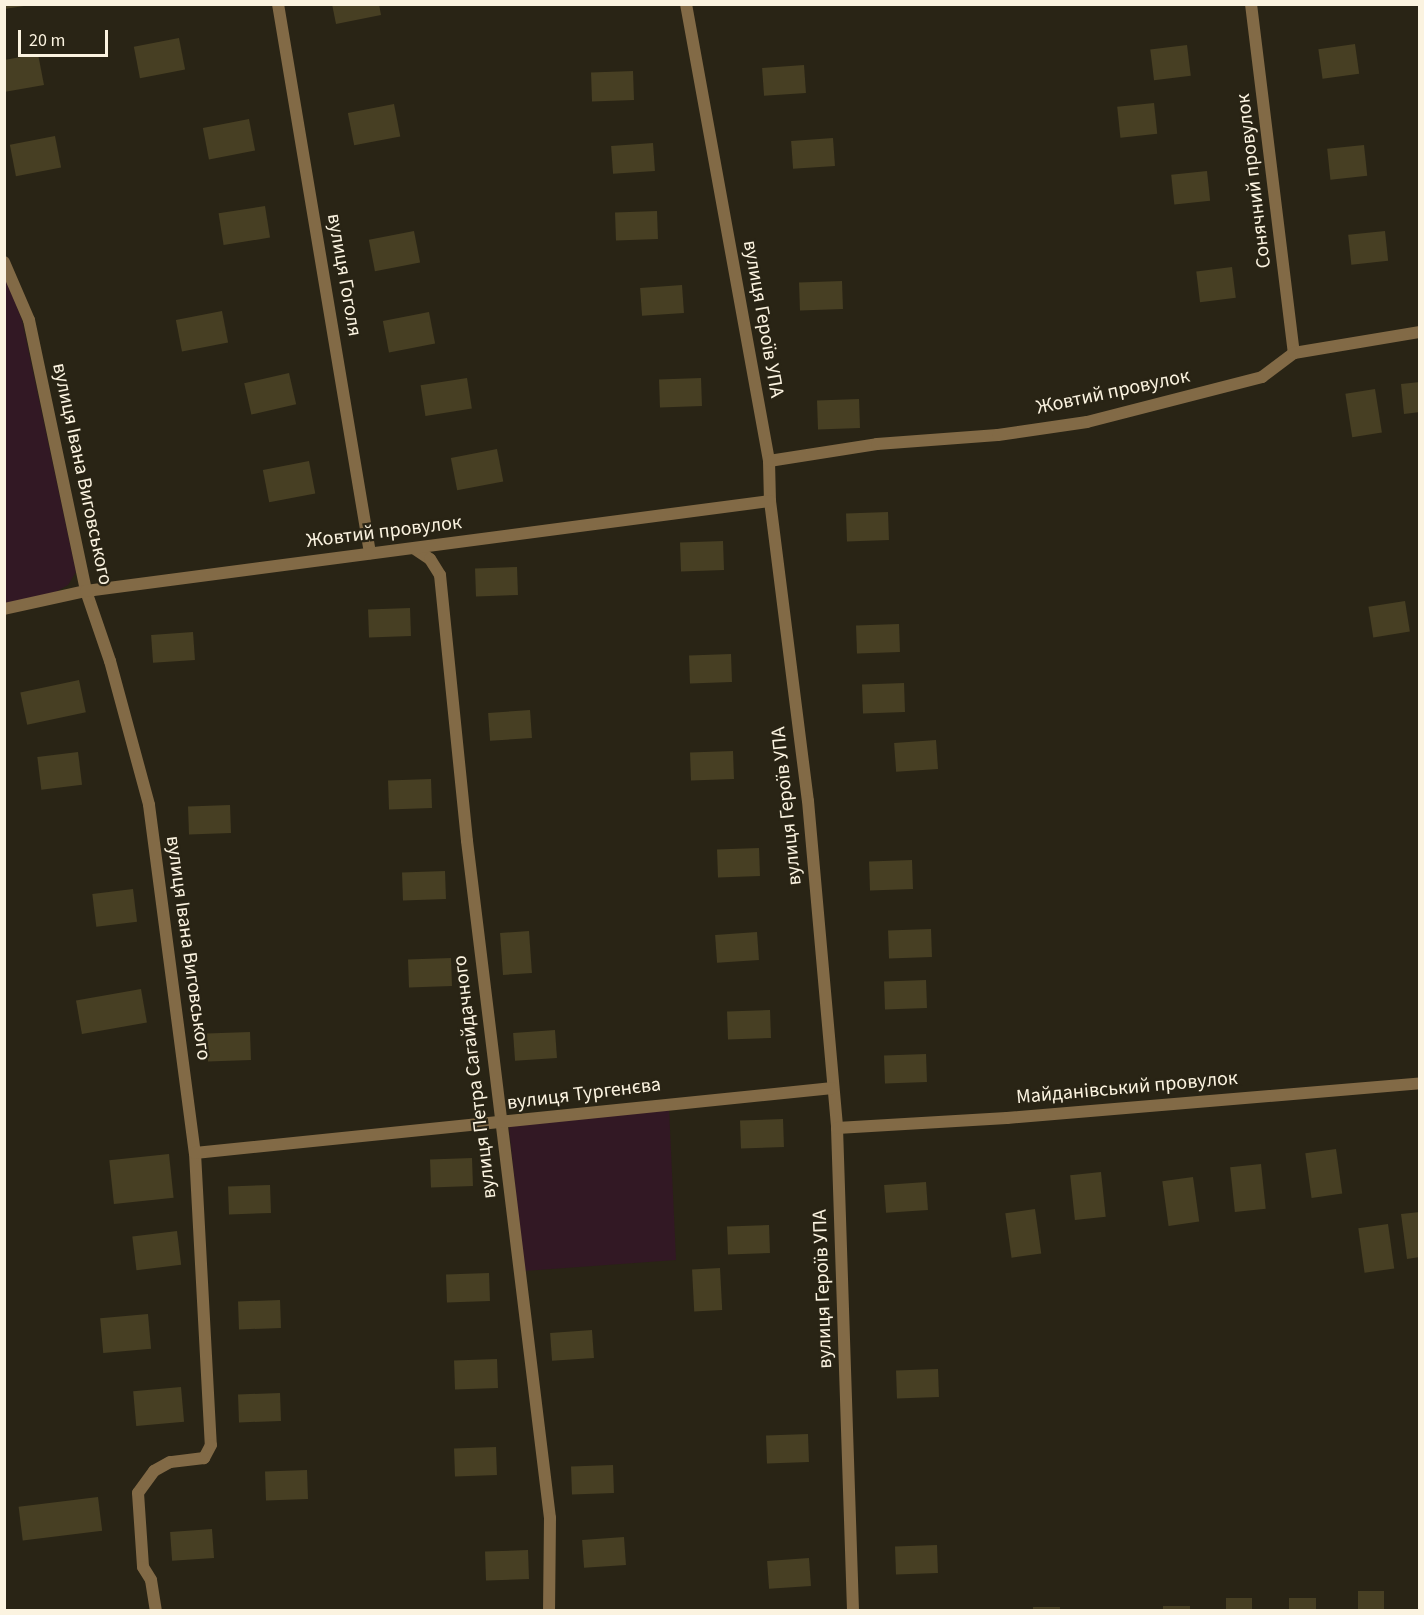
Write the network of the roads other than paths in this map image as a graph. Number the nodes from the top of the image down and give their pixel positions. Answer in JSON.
{"nodes":[{"id":1,"x":278,"y":4,"type":"edge"},
{"id":2,"x":686,"y":4,"type":"edge"},
{"id":3,"x":1251,"y":4,"type":"edge"},
{"id":4,"x":4,"y":262,"type":"edge"},
{"id":5,"x":1419,"y":332,"type":"edge"},
{"id":6,"x":1294,"y":353,"type":"junction"},
{"id":7,"x":769,"y":461,"type":"junction"},
{"id":8,"x":770,"y":501,"type":"junction"},
{"id":9,"x":415,"y":549,"type":"junction"},
{"id":10,"x":370,"y":553,"type":"junction"},
{"id":11,"x":86,"y":591,"type":"junction"},
{"id":12,"x":4,"y":609,"type":"edge"},
{"id":13,"x":1419,"y":1083,"type":"edge"},
{"id":14,"x":833,"y":1088,"type":"junction"},
{"id":15,"x":500,"y":1123,"type":"junction"},
{"id":16,"x":837,"y":1128,"type":"junction"},
{"id":17,"x":195,"y":1153,"type":"junction"},
{"id":18,"x":156,"y":1611,"type":"edge"},
{"id":19,"x":549,"y":1611,"type":"edge"},
{"id":20,"x":853,"y":1611,"type":"edge"}],
"edges":[{"from":1,"to":10,"type":"street","name":"вулиця Гоголя"},
{"from":2,"to":7,"type":"street","name":"вулиця Героїв УПА"},
{"from":3,"to":6,"type":"street","name":"Сонячний провулок"},
{"from":4,"to":11,"type":"street","name":"вулиця Івана Виговського"},
{"from":5,"to":6,"type":"street","name":"Жовтий провулок"},
{"from":6,"to":7,"type":"street","name":"Жовтий провулок"},
{"from":7,"to":8,"type":"street","name":"вулиця Героїв УПА"},
{"from":8,"to":9,"type":"street","name":"Жовтий провулок"},
{"from":8,"to":14,"type":"street","name":"вулиця Героїв УПА"},
{"from":9,"to":10,"type":"street","name":"Жовтий провулок"},
{"from":9,"to":15,"type":"street","name":"вулиця Петра Сагайдачного"},
{"from":10,"to":11,"type":"street","name":"Жовтий провулок"},
{"from":11,"to":12,"type":"street","name":"Жовтий провулок"},
{"from":11,"to":17,"type":"street","name":"вулиця Івана Виговського"},
{"from":13,"to":16,"type":"street","name":"Майданівський провулок"},
{"from":14,"to":15,"type":"street","name":"вулиця Тургенєва"},
{"from":14,"to":16,"type":"street","name":"вулиця Героїв УПА"},
{"from":15,"to":17,"type":"street","name":"вулиця Тургенєва"},
{"from":15,"to":19,"type":"street","name":"вулиця Петра Сагайдачного"},
{"from":16,"to":20,"type":"street","name":"вулиця Героїв УПА"},
{"from":17,"to":18,"type":"street","name":"вулиця Івана Виговського"}]}
